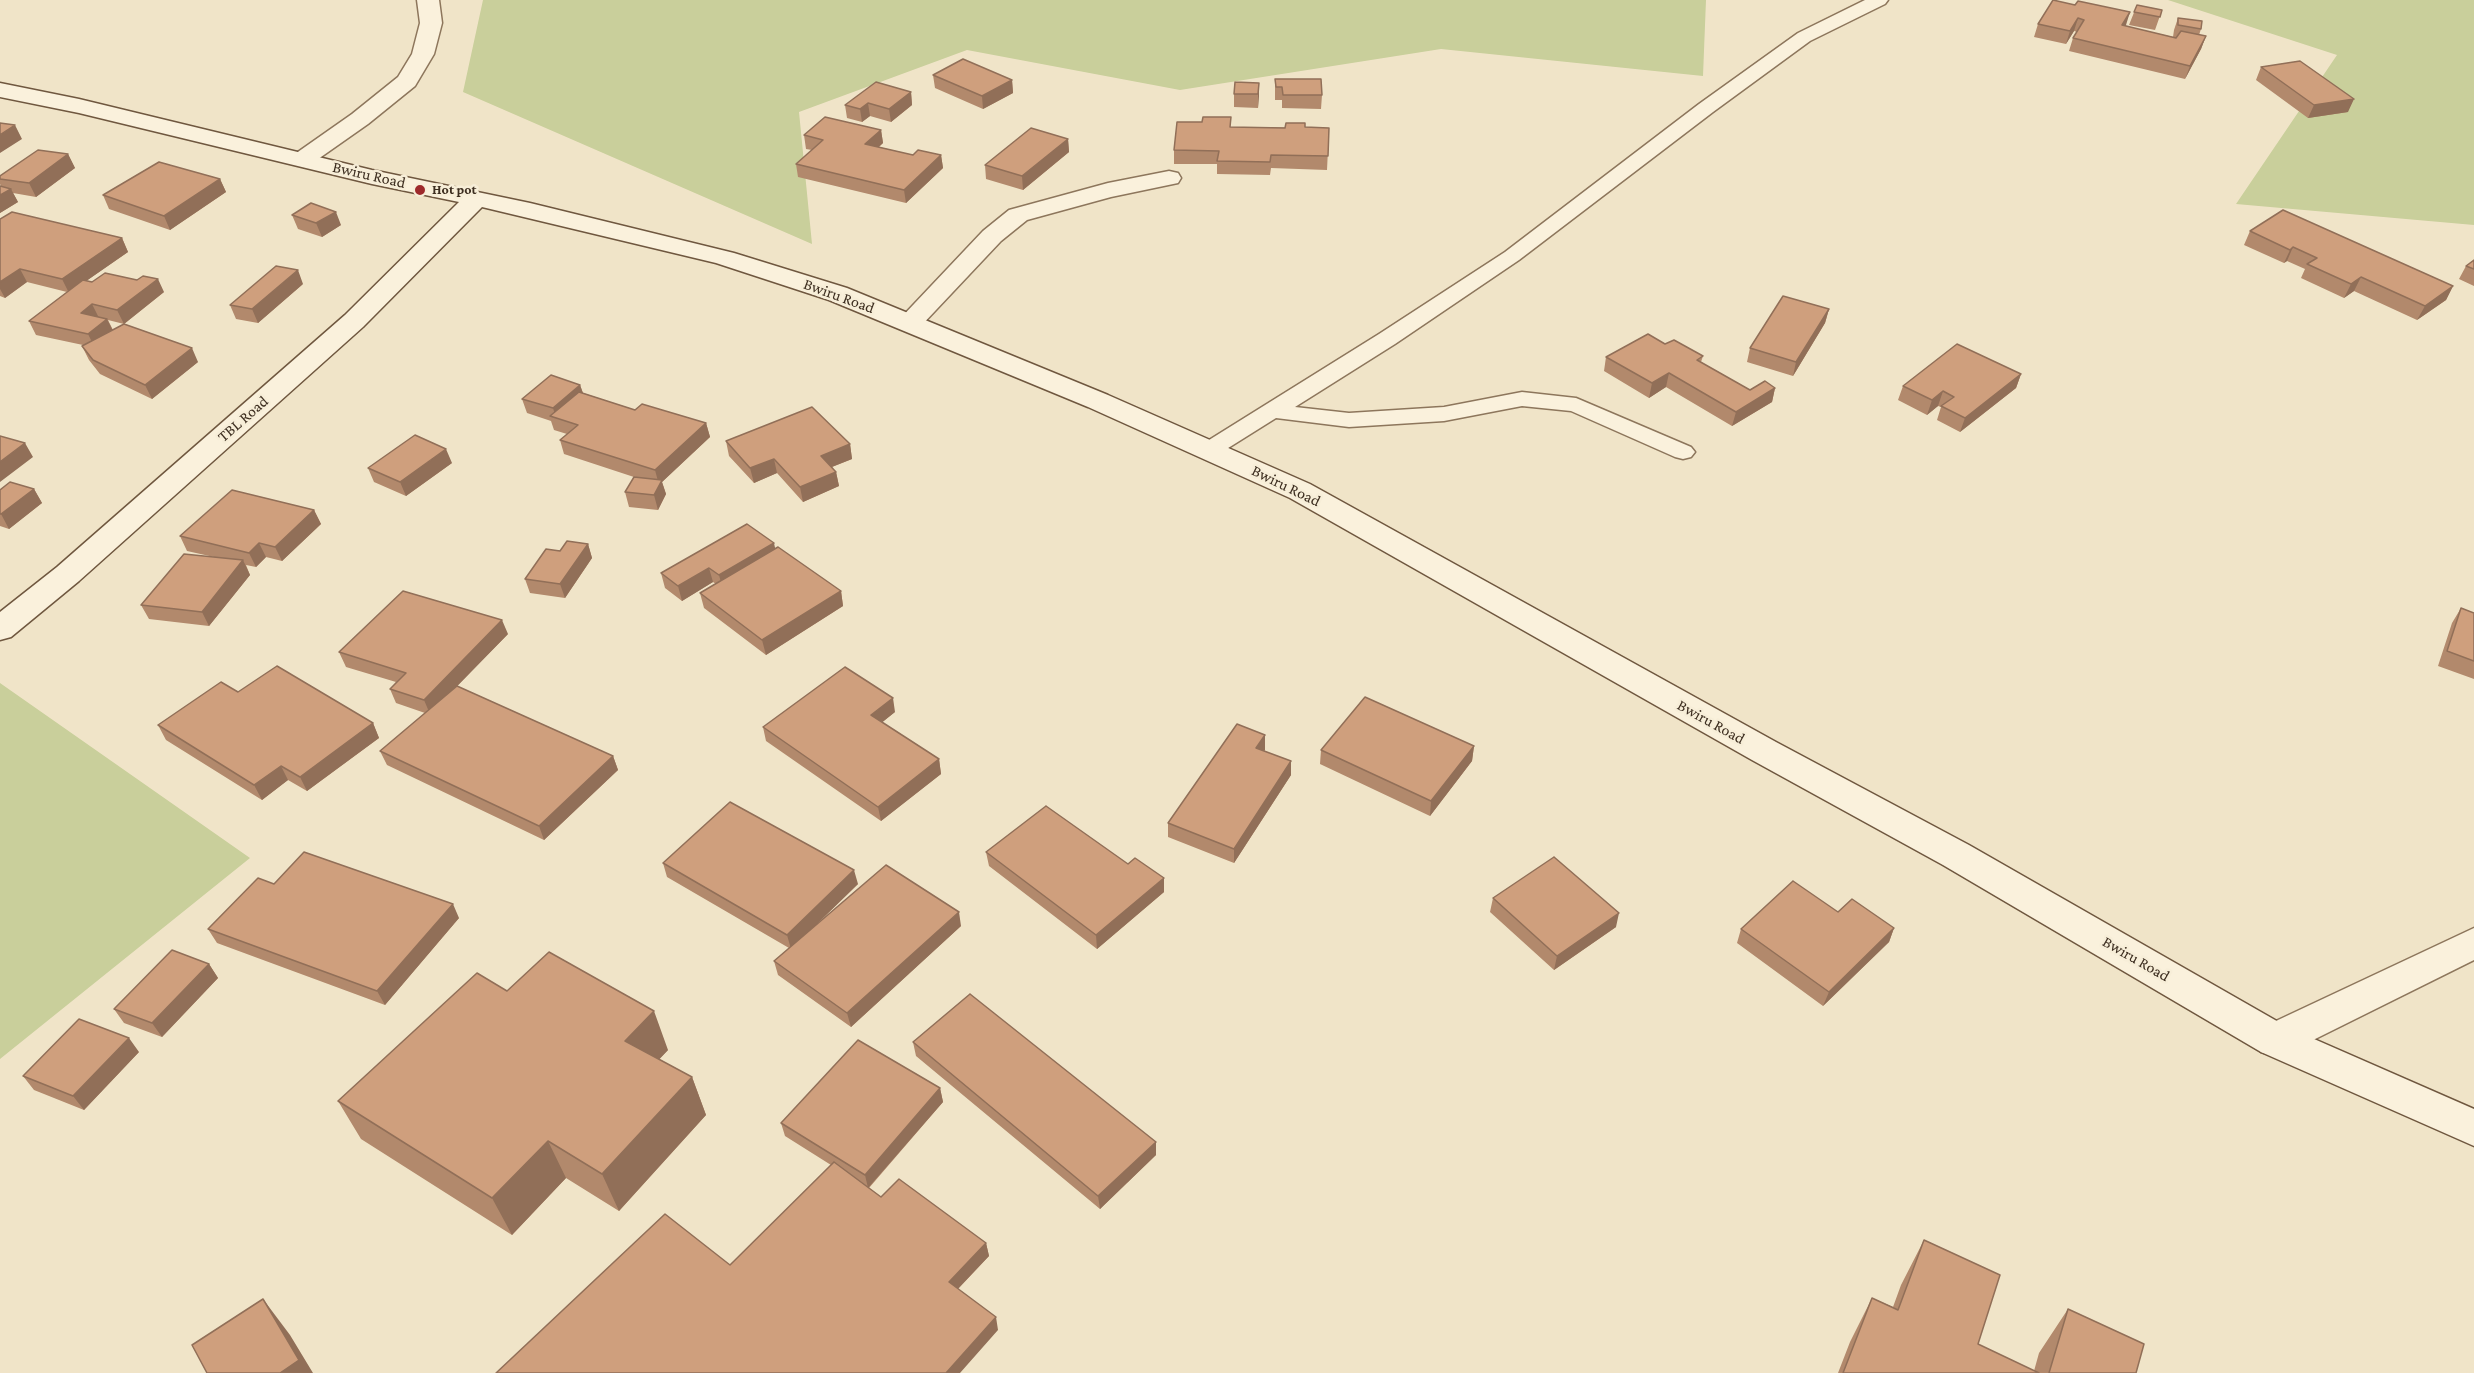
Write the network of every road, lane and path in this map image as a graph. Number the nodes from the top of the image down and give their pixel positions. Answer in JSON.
{"nodes":[{"id":1,"x":428,"y":0,"type":"edge"},
{"id":2,"x":1879,"y":0,"type":"edge"},
{"id":3,"x":0,"y":90,"type":"edge"},
{"id":4,"x":303,"y":159,"type":"junction"},
{"id":5,"x":1169,"y":178,"type":"dead end"},
{"id":6,"x":476,"y":199,"type":"junction"},
{"id":7,"x":910,"y":322,"type":"junction"},
{"id":8,"x":1272,"y":411,"type":"junction"},
{"id":9,"x":1209,"y":450,"type":"junction"},
{"id":10,"x":1683,"y":452,"type":"dead end"},
{"id":11,"x":0,"y":629,"type":"edge"},
{"id":12,"x":2474,"y":943,"type":"edge"},
{"id":13,"x":2275,"y":1040,"type":"junction"},
{"id":14,"x":2474,"y":1128,"type":"edge"}],
"edges":[{"from":1,"to":4,"type":"main road"},
{"from":2,"to":8,"type":"lane"},
{"from":3,"to":4,"type":"main road","name":"Bwiru Road"},
{"from":4,"to":6,"type":"main road","name":"Bwiru Road"},
{"from":5,"to":7,"type":"main road"},
{"from":6,"to":7,"type":"main road","name":"Bwiru Road"},
{"from":6,"to":11,"type":"main road","name":"TBL Road"},
{"from":7,"to":9,"type":"main road","name":"Bwiru Road"},
{"from":8,"to":9,"type":"lane"},
{"from":8,"to":10,"type":"lane"},
{"from":9,"to":13,"type":"main road","name":"Bwiru Road"},
{"from":12,"to":13,"type":"main road"},
{"from":13,"to":14,"type":"main road","name":"Bwiru Road"}]}
